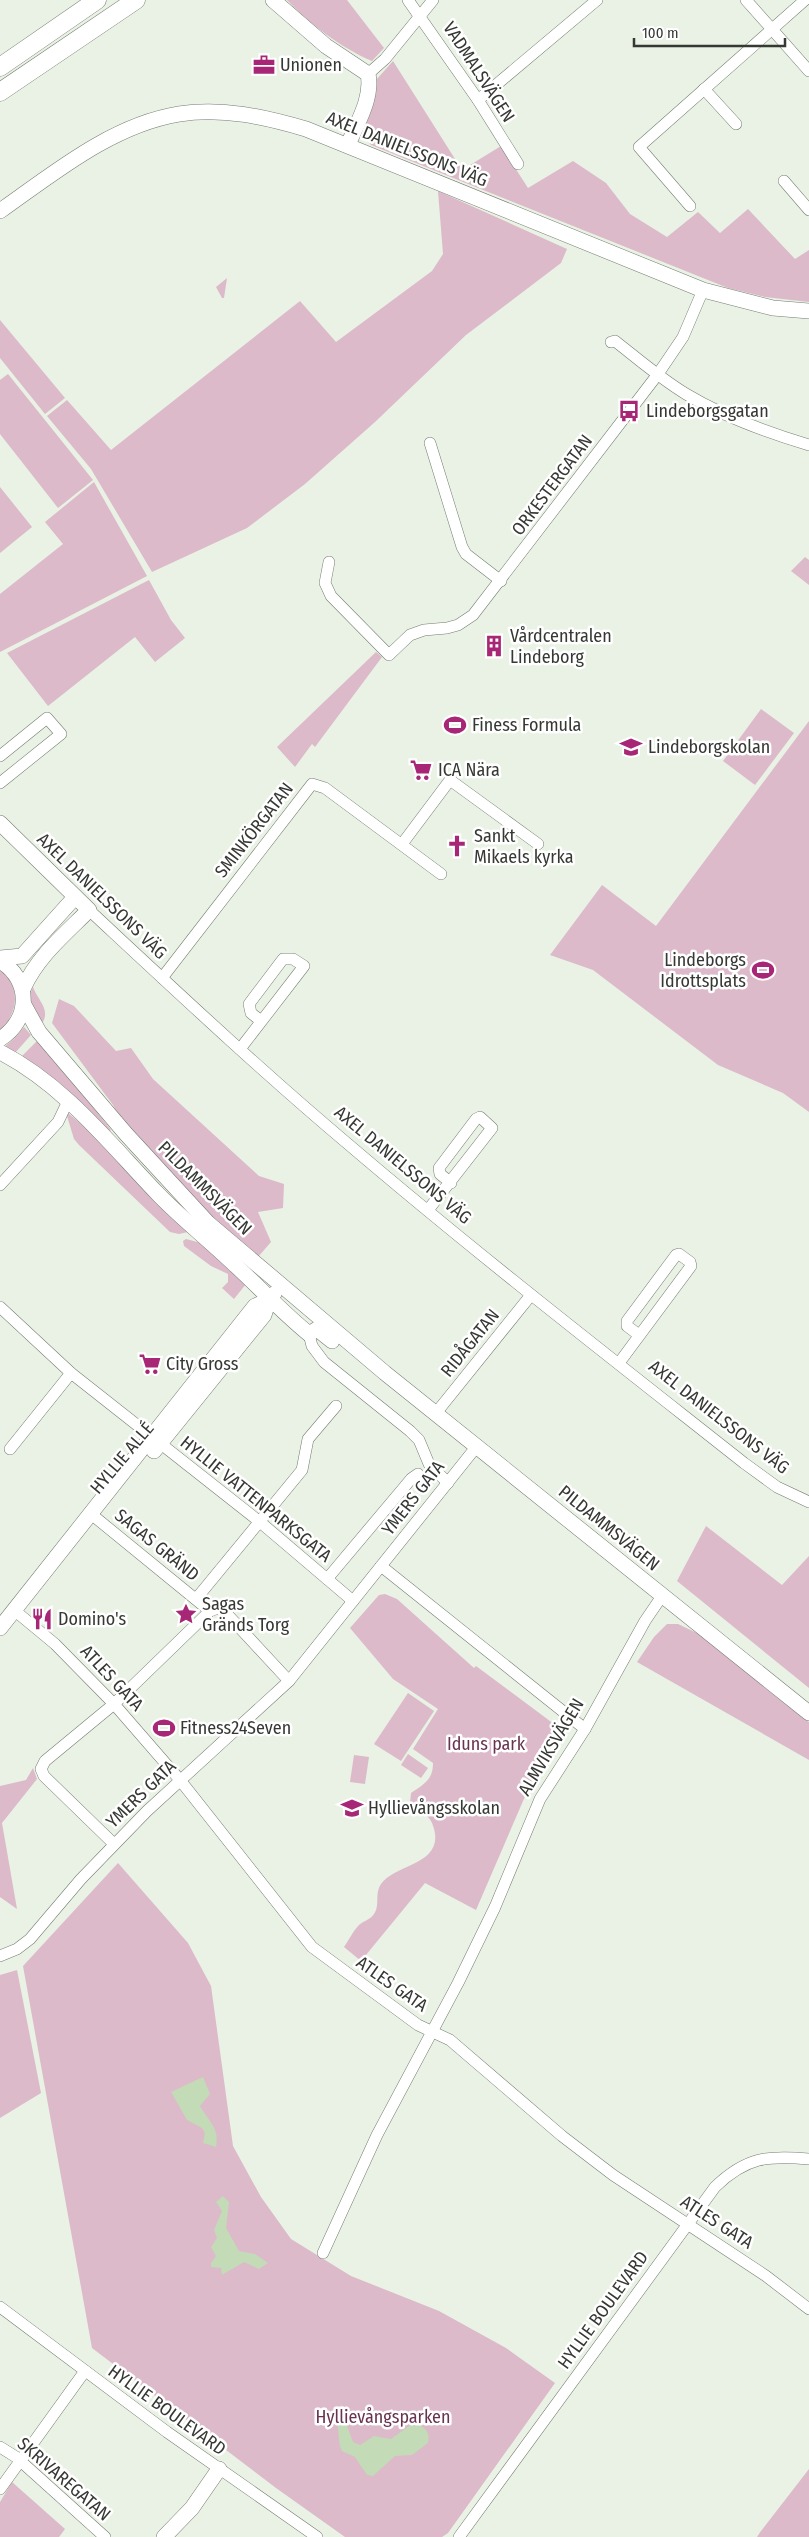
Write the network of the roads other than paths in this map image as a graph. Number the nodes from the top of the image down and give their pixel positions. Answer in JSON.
{"nodes":[{"id":1,"x":97,"y":0,"type":"edge"},
{"id":2,"x":136,"y":0,"type":"edge"},
{"id":3,"x":273,"y":0,"type":"edge"},
{"id":4,"x":408,"y":0,"type":"edge"},
{"id":5,"x":434,"y":0,"type":"edge"},
{"id":6,"x":597,"y":0,"type":"edge"},
{"id":7,"x":746,"y":0,"type":"edge"},
{"id":8,"x":805,"y":0,"type":"edge"},
{"id":9,"x":421,"y":16,"type":"junction"},
{"id":10,"x":773,"y":30,"type":"junction"},
{"id":11,"x":0,"y":67,"type":"edge"},
{"id":12,"x":809,"y":71,"type":"edge"},
{"id":13,"x":368,"y":74,"type":"junction"},
{"id":14,"x":704,"y":89,"type":"junction"},
{"id":15,"x":0,"y":92,"type":"edge"},
{"id":16,"x":478,"y":100,"type":"junction"},
{"id":17,"x":736,"y":124,"type":"dead end"},
{"id":18,"x":348,"y":145,"type":"junction"},
{"id":19,"x":518,"y":164,"type":"dead end"},
{"id":20,"x":784,"y":181,"type":"dead end"},
{"id":21,"x":690,"y":206,"type":"dead end"},
{"id":22,"x":809,"y":210,"type":"edge"},
{"id":23,"x":0,"y":211,"type":"edge"},
{"id":24,"x":703,"y":290,"type":"junction"},
{"id":25,"x":809,"y":311,"type":"edge"},
{"id":26,"x":611,"y":342,"type":"dead end"},
{"id":27,"x":658,"y":374,"type":"junction"},
{"id":28,"x":430,"y":443,"type":"dead end"},
{"id":29,"x":809,"y":445,"type":"edge"},
{"id":30,"x":329,"y":562,"type":"dead end"},
{"id":31,"x":500,"y":581,"type":"junction"},
{"id":32,"x":0,"y":756,"type":"edge"},
{"id":33,"x":1,"y":780,"type":"edge"},
{"id":34,"x":0,"y":823,"type":"edge"},
{"id":35,"x":399,"y":842,"type":"junction"},
{"id":36,"x":538,"y":844,"type":"dead end"},
{"id":37,"x":441,"y":874,"type":"dead end"},
{"id":38,"x":75,"y":897,"type":"junction"},
{"id":39,"x":89,"y":910,"type":"junction"},
{"id":40,"x":0,"y":959,"type":"edge"},
{"id":41,"x":162,"y":978,"type":"junction"},
{"id":42,"x":22,"y":989,"type":"junction"},
{"id":43,"x":24,"y":1006,"type":"junction"},
{"id":44,"x":262,"y":1021,"type":"junction"},
{"id":45,"x":0,"y":1039,"type":"edge"},
{"id":46,"x":240,"y":1049,"type":"junction"},
{"id":47,"x":0,"y":1052,"type":"edge"},
{"id":48,"x":68,"y":1101,"type":"junction"},
{"id":49,"x":451,"y":1183,"type":"junction"},
{"id":50,"x":0,"y":1185,"type":"edge"},
{"id":51,"x":428,"y":1210,"type":"junction"},
{"id":52,"x":282,"y":1286,"type":"junction"},
{"id":53,"x":531,"y":1295,"type":"junction"},
{"id":54,"x":269,"y":1300,"type":"junction"},
{"id":55,"x":0,"y":1307,"type":"edge"},
{"id":56,"x":309,"y":1334,"type":"junction"},
{"id":57,"x":639,"y":1335,"type":"junction"},
{"id":58,"x":618,"y":1363,"type":"junction"},
{"id":59,"x":71,"y":1373,"type":"junction"},
{"id":60,"x":384,"y":1373,"type":"junction"},
{"id":61,"x":336,"y":1406,"type":"dead end"},
{"id":62,"x":436,"y":1413,"type":"junction"},
{"id":63,"x":156,"y":1441,"type":"junction"},
{"id":64,"x":477,"y":1446,"type":"junction"},
{"id":65,"x":10,"y":1449,"type":"dead end"},
{"id":66,"x":418,"y":1474,"type":"dead end"},
{"id":67,"x":448,"y":1483,"type":"junction"},
{"id":68,"x":809,"y":1502,"type":"edge"},
{"id":69,"x":96,"y":1518,"type":"junction"},
{"id":70,"x":260,"y":1522,"type":"junction"},
{"id":71,"x":381,"y":1566,"type":"junction"},
{"id":72,"x":327,"y":1579,"type":"junction"},
{"id":73,"x":662,"y":1596,"type":"junction"},
{"id":74,"x":196,"y":1599,"type":"junction"},
{"id":75,"x":353,"y":1601,"type":"junction"},
{"id":76,"x":210,"y":1611,"type":"junction"},
{"id":77,"x":20,"y":1615,"type":"junction"},
{"id":78,"x":0,"y":1628,"type":"edge"},
{"id":79,"x":0,"y":1639,"type":"edge"},
{"id":80,"x":288,"y":1680,"type":"junction"},
{"id":81,"x":114,"y":1704,"type":"junction"},
{"id":82,"x":809,"y":1713,"type":"edge"},
{"id":83,"x":585,"y":1729,"type":"junction"},
{"id":84,"x":180,"y":1780,"type":"junction"},
{"id":85,"x":114,"y":1844,"type":"junction"},
{"id":86,"x":0,"y":1956,"type":"edge"},
{"id":87,"x":432,"y":2032,"type":"junction"},
{"id":88,"x":809,"y":2159,"type":"edge"},
{"id":89,"x":688,"y":2224,"type":"junction"},
{"id":90,"x":323,"y":2253,"type":"dead end"},
{"id":91,"x":809,"y":2309,"type":"edge"},
{"id":92,"x":1,"y":2310,"type":"edge"},
{"id":93,"x":85,"y":2371,"type":"junction"},
{"id":94,"x":0,"y":2447,"type":"edge"},
{"id":95,"x":20,"y":2460,"type":"junction"},
{"id":96,"x":219,"y":2469,"type":"junction"},
{"id":97,"x":0,"y":2488,"type":"edge"},
{"id":98,"x":303,"y":2527,"type":"junction"},
{"id":99,"x":105,"y":2537,"type":"edge"},
{"id":100,"x":164,"y":2537,"type":"edge"},
{"id":101,"x":296,"y":2537,"type":"edge"},
{"id":102,"x":316,"y":2537,"type":"edge"},
{"id":103,"x":459,"y":2537,"type":"edge"}],
"edges":[{"from":1,"to":11,"type":"main road"},
{"from":2,"to":15,"type":"main road"},
{"from":3,"to":13,"type":"street"},
{"from":4,"to":9,"type":"street","name":"VADMALSVÄGEN"},
{"from":5,"to":9,"type":"street"},
{"from":6,"to":16,"type":"street"},
{"from":7,"to":10,"type":"street"},
{"from":8,"to":10,"type":"street"},
{"from":9,"to":13,"type":"street"},
{"from":9,"to":16,"type":"street","name":"VADMALSVÄGEN"},
{"from":10,"to":12,"type":"street"},
{"from":10,"to":14,"type":"street"},
{"from":13,"to":18,"type":"street"},
{"from":14,"to":17,"type":"street"},
{"from":14,"to":21,"type":"street"},
{"from":16,"to":19,"type":"street","name":"VADMALSVÄGEN"},
{"from":18,"to":23,"type":"street","name":"AXEL DANIELSSONS VÄG"},
{"from":18,"to":24,"type":"street","name":"AXEL DANIELSSONS VÄG"},
{"from":20,"to":22,"type":"street"},
{"from":24,"to":25,"type":"street","name":"AXEL DANIELSSONS VÄG"},
{"from":24,"to":27,"type":"street","name":"ORKESTERGATAN"},
{"from":26,"to":27,"type":"street"},
{"from":27,"to":29,"type":"street"},
{"from":27,"to":31,"type":"street","name":"ORKESTERGATAN"},
{"from":28,"to":31,"type":"street"},
{"from":30,"to":31,"type":"street","name":"ORKESTERGATAN"},
{"from":32,"to":33,"type":"street"},
{"from":34,"to":38,"type":"street","name":"AXEL DANIELSSONS VÄG"},
{"from":35,"to":36,"type":"street"},
{"from":35,"to":37,"type":"street"},
{"from":35,"to":41,"type":"street","name":"SMINKÖRGATAN"},
{"from":38,"to":39,"type":"street","name":"AXEL DANIELSSONS VÄG"},
{"from":38,"to":40,"type":"street"},
{"from":39,"to":41,"type":"street","name":"AXEL DANIELSSONS VÄG"},
{"from":39,"to":42,"type":"street"},
{"from":40,"to":42,"type":"street","name":"PILDAMMSVÄGEN"},
{"from":41,"to":46,"type":"street","name":"AXEL DANIELSSONS VÄG"},
{"from":42,"to":43,"type":"street","name":"PILDAMMSVÄGEN"},
{"from":43,"to":45,"type":"street"},
{"from":43,"to":52,"type":"street","name":"PILDAMMSVÄGEN"},
{"from":44,"to":44,"type":"street"},
{"from":44,"to":46,"type":"street"},
{"from":46,"to":51,"type":"street","name":"AXEL DANIELSSONS VÄG"},
{"from":47,"to":48,"type":"street","name":"PILDAMMSVÄGEN"},
{"from":48,"to":50,"type":"street"},
{"from":48,"to":54,"type":"street","name":"PILDAMMSVÄGEN"},
{"from":49,"to":49,"type":"street"},
{"from":49,"to":51,"type":"street"},
{"from":51,"to":53,"type":"street","name":"AXEL DANIELSSONS VÄG"},
{"from":52,"to":54,"type":"street","name":"HYLLIE ALLÉ"},
{"from":52,"to":60,"type":"street","name":"PILDAMMSVÄGEN"},
{"from":53,"to":58,"type":"street","name":"AXEL DANIELSSONS VÄG"},
{"from":53,"to":62,"type":"street","name":"RIDÅGATAN"},
{"from":54,"to":56,"type":"street","name":"PILDAMMSVÄGEN"},
{"from":54,"to":63,"type":"street","name":"HYLLIE ALLÉ"},
{"from":55,"to":59,"type":"street","name":"HYLLIE VATTENPARKSGATA"},
{"from":56,"to":60,"type":"street","name":"PILDAMMSVÄGEN"},
{"from":56,"to":67,"type":"street"},
{"from":57,"to":57,"type":"street"},
{"from":57,"to":58,"type":"street"},
{"from":58,"to":68,"type":"street","name":"AXEL DANIELSSONS VÄG"},
{"from":59,"to":63,"type":"street","name":"HYLLIE VATTENPARKSGATA"},
{"from":59,"to":65,"type":"street"},
{"from":60,"to":62,"type":"street","name":"PILDAMMSVÄGEN"},
{"from":61,"to":70,"type":"street","name":"SAGAS GRÄND"},
{"from":62,"to":64,"type":"street","name":"PILDAMMSVÄGEN"},
{"from":63,"to":69,"type":"street","name":"HYLLIE ALLÉ"},
{"from":63,"to":70,"type":"street","name":"HYLLIE VATTENPARKSGATA"},
{"from":63,"to":78,"type":"street","name":"HYLLIE ALLÉ"},
{"from":64,"to":67,"type":"street","name":"YMERS GATA"},
{"from":64,"to":73,"type":"street","name":"PILDAMMSVÄGEN"},
{"from":66,"to":72,"type":"street"},
{"from":67,"to":71,"type":"street","name":"YMERS GATA"},
{"from":69,"to":74,"type":"street","name":"SAGAS GRÄND"},
{"from":69,"to":77,"type":"street","name":"HYLLIE ALLÉ"},
{"from":70,"to":72,"type":"street","name":"HYLLIE VATTENPARKSGATA"},
{"from":70,"to":74,"type":"street","name":"SAGAS GRÄND"},
{"from":71,"to":75,"type":"street","name":"YMERS GATA"},
{"from":71,"to":83,"type":"street"},
{"from":72,"to":75,"type":"street","name":"HYLLIE VATTENPARKSGATA"},
{"from":73,"to":82,"type":"street","name":"PILDAMMSVÄGEN"},
{"from":73,"to":83,"type":"street","name":"ALMVIKSVÄGEN"},
{"from":74,"to":76,"type":"street","name":"SAGAS GRÄND"},
{"from":75,"to":80,"type":"street","name":"YMERS GATA"},
{"from":76,"to":80,"type":"street","name":"SAGAS GRÄND"},
{"from":76,"to":81,"type":"street"},
{"from":77,"to":79,"type":"street","name":"HYLLIE ALLÉ"},
{"from":77,"to":81,"type":"street","name":"ATLES GATA"},
{"from":80,"to":84,"type":"street","name":"YMERS GATA"},
{"from":81,"to":84,"type":"street","name":"ATLES GATA"},
{"from":81,"to":85,"type":"street"},
{"from":83,"to":87,"type":"street","name":"ALMVIKSVÄGEN"},
{"from":84,"to":85,"type":"street","name":"YMERS GATA"},
{"from":84,"to":87,"type":"street","name":"ATLES GATA"},
{"from":85,"to":86,"type":"street","name":"YMERS GATA"},
{"from":87,"to":89,"type":"street","name":"ATLES GATA"},
{"from":87,"to":90,"type":"street","name":"ALMVIKSVÄGEN"},
{"from":88,"to":89,"type":"street","name":"HYLLIE BOULEVARD"},
{"from":89,"to":91,"type":"street","name":"ATLES GATA"},
{"from":89,"to":103,"type":"street","name":"HYLLIE BOULEVARD"},
{"from":92,"to":93,"type":"street","name":"HYLLIE BOULEVARD"},
{"from":93,"to":95,"type":"street"},
{"from":93,"to":96,"type":"street","name":"HYLLIE BOULEVARD"},
{"from":94,"to":95,"type":"street","name":"SKRIVAREGATAN"},
{"from":95,"to":97,"type":"street"},
{"from":95,"to":99,"type":"street","name":"SKRIVAREGATAN"},
{"from":96,"to":98,"type":"street","name":"HYLLIE BOULEVARD"},
{"from":96,"to":100,"type":"street"},
{"from":98,"to":101,"type":"street"},
{"from":98,"to":102,"type":"street","name":"HYLLIE BOULEVARD"}]}
